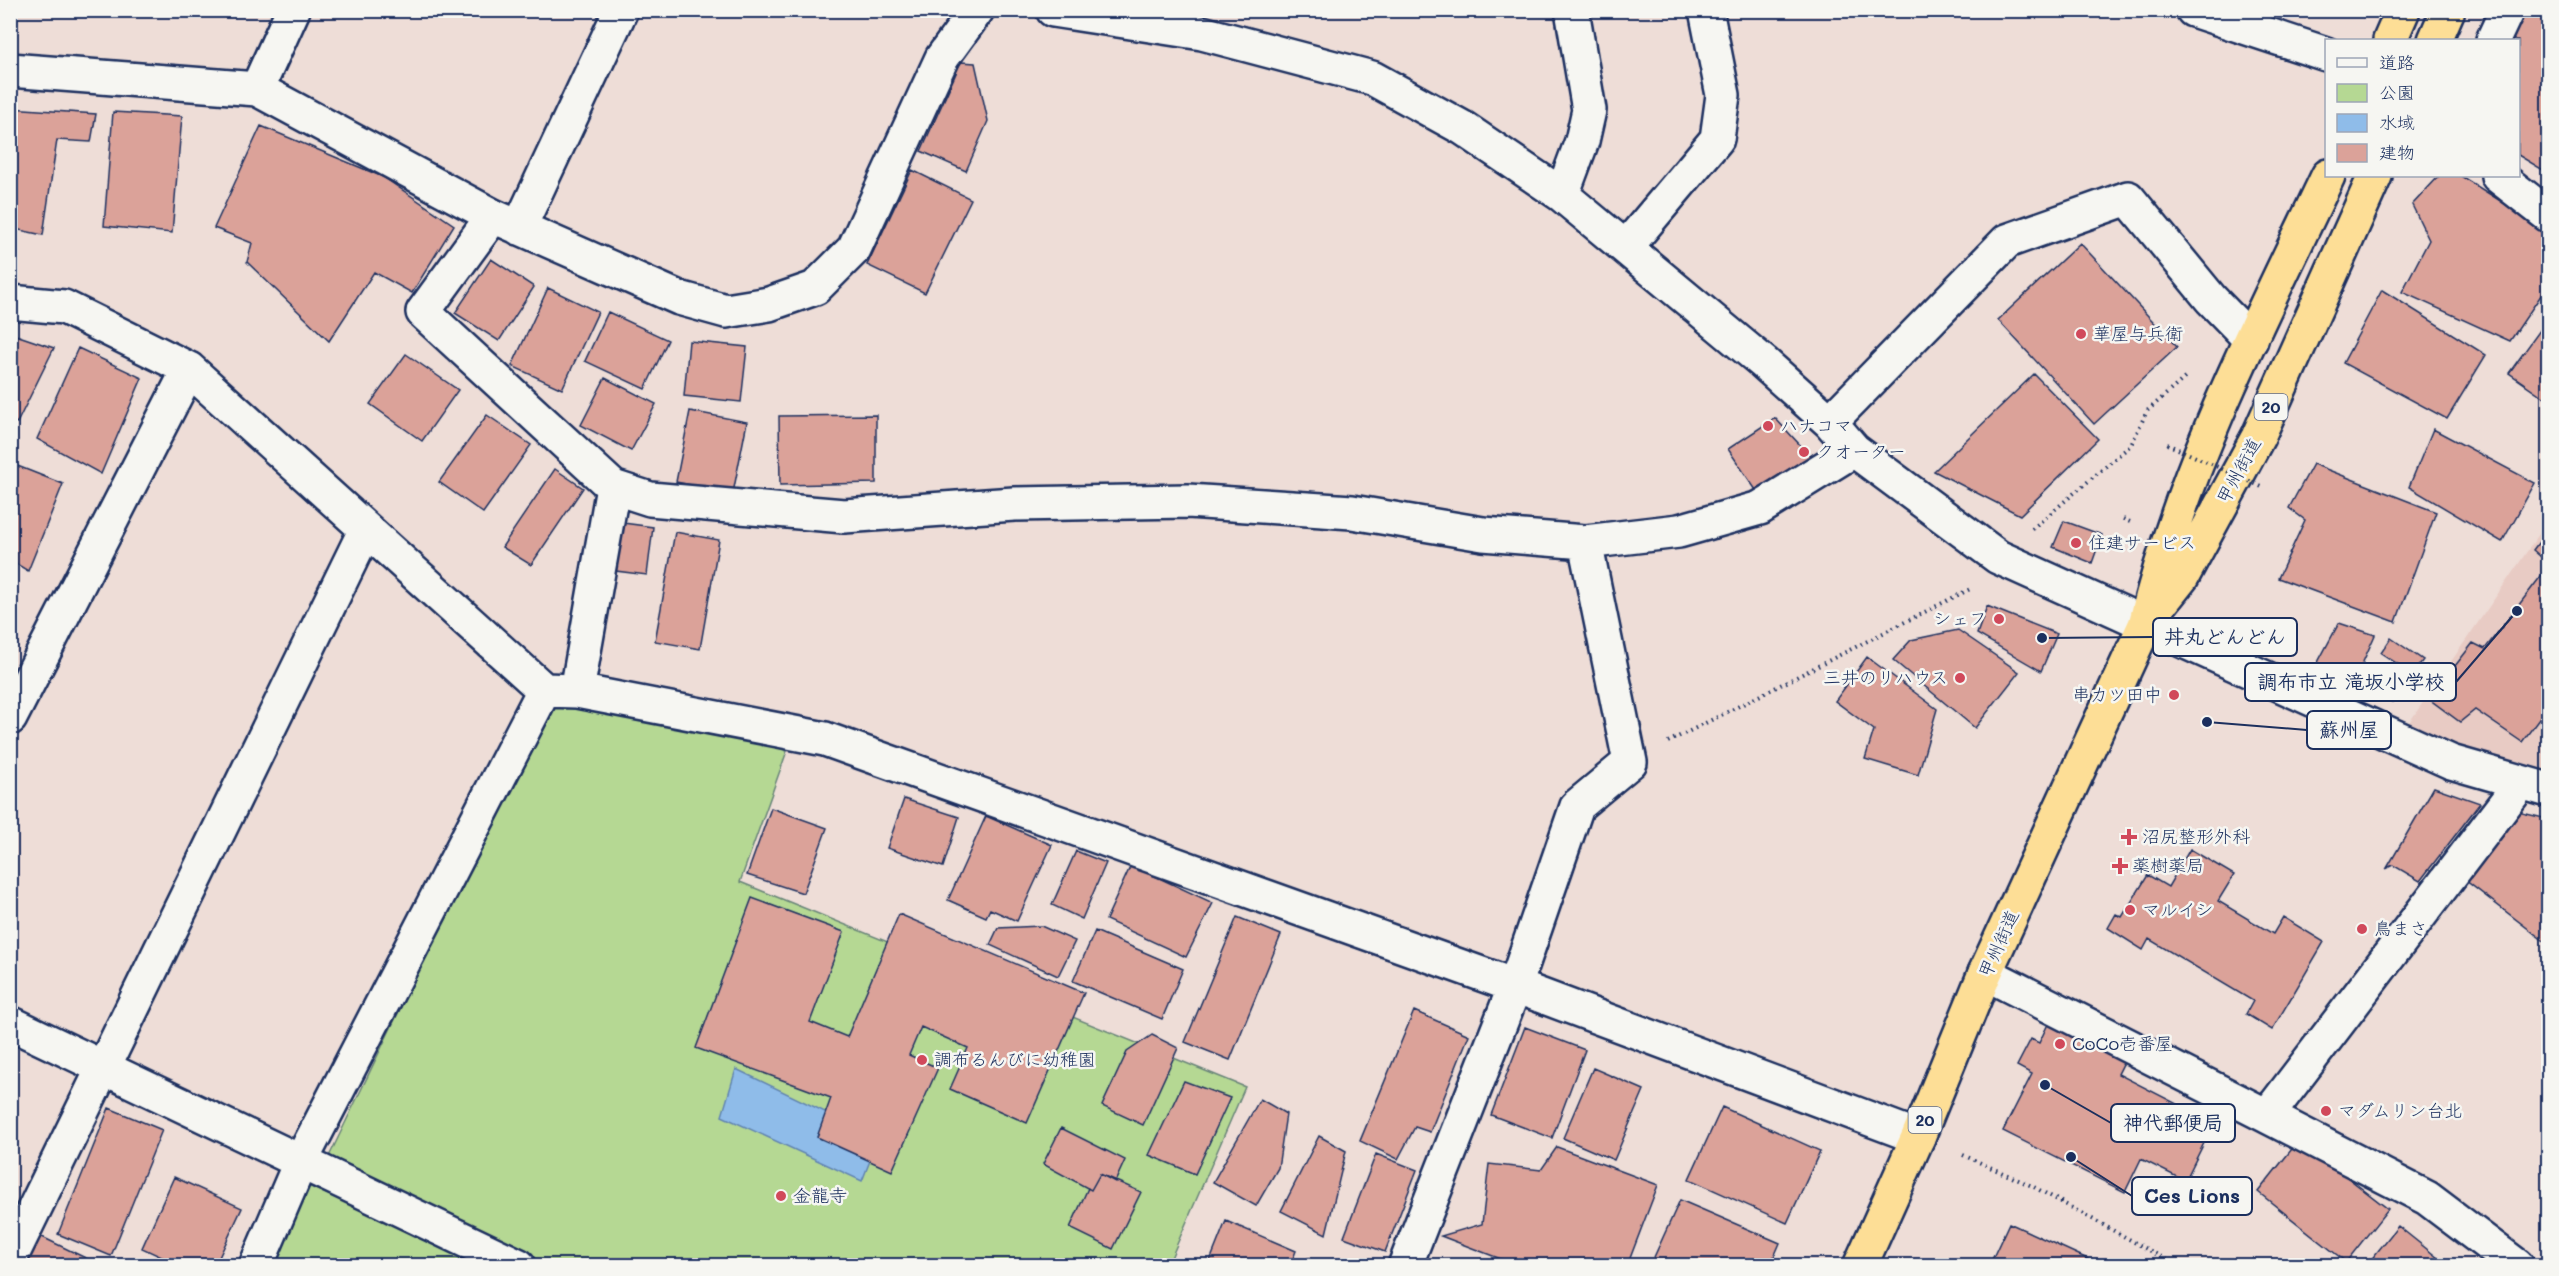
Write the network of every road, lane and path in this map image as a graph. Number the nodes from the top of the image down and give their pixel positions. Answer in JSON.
{"nodes":[{"id":1,"x":294,"y":10,"type":"edge"},
{"id":2,"x":621,"y":10,"type":"edge"},
{"id":3,"x":977,"y":10,"type":"edge"},
{"id":4,"x":1053,"y":10,"type":"edge"},
{"id":5,"x":1572,"y":10,"type":"edge"},
{"id":6,"x":1706,"y":10,"type":"edge"},
{"id":7,"x":2193,"y":10,"type":"edge"},
{"id":8,"x":2403,"y":10,"type":"edge"},
{"id":9,"x":2448,"y":10,"type":"edge"},
{"id":10,"x":2507,"y":10,"type":"edge"},
{"id":11,"x":1110,"y":14,"type":"edge"},
{"id":12,"x":2390,"y":39,"type":"edge"},
{"id":13,"x":2435,"y":39,"type":"edge"},
{"id":14,"x":2493,"y":39,"type":"edge"},
{"id":15,"x":2325,"y":54,"type":"edge"},
{"id":16,"x":10,"y":70,"type":"edge"},
{"id":17,"x":256,"y":89,"type":"junction"},
{"id":18,"x":2328,"y":177,"type":"edge"},
{"id":19,"x":2374,"y":177,"type":"edge"},
{"id":20,"x":2499,"y":177,"type":"edge"},
{"id":21,"x":1562,"y":195,"type":"junction"},
{"id":22,"x":2548,"y":215,"type":"edge"},
{"id":23,"x":506,"y":222,"type":"junction"},
{"id":24,"x":1627,"y":246,"type":"junction"},
{"id":25,"x":10,"y":302,"type":"edge"},
{"id":26,"x":2251,"y":340,"type":"junction"},
{"id":27,"x":189,"y":369,"type":"junction"},
{"id":28,"x":2193,"y":372,"type":"dead end"},
{"id":29,"x":1830,"y":422,"type":"junction"},
{"id":30,"x":2167,"y":444,"type":"dead end"},
{"id":31,"x":1854,"y":450,"type":"junction"},
{"id":32,"x":613,"y":487,"type":"junction"},
{"id":33,"x":2264,"y":488,"type":"dead end"},
{"id":34,"x":2123,"y":519,"type":"dead end"},
{"id":35,"x":2130,"y":522,"type":"dead end"},
{"id":36,"x":365,"y":531,"type":"junction"},
{"id":37,"x":1585,"y":542,"type":"junction"},
{"id":38,"x":2007,"y":561,"type":"junction"},
{"id":39,"x":2145,"y":625,"type":"junction"},
{"id":40,"x":544,"y":690,"type":"junction"},
{"id":41,"x":577,"y":691,"type":"junction"},
{"id":42,"x":10,"y":718,"type":"edge"},
{"id":43,"x":1630,"y":762,"type":"junction"},
{"id":44,"x":2534,"y":787,"type":"edge"},
{"id":45,"x":1985,"y":974,"type":"junction"},
{"id":46,"x":1515,"y":986,"type":"junction"},
{"id":47,"x":10,"y":1023,"type":"edge"},
{"id":48,"x":104,"y":1068,"type":"junction"},
{"id":49,"x":2267,"y":1116,"type":"junction"},
{"id":50,"x":1918,"y":1137,"type":"junction"},
{"id":51,"x":1964,"y":1155,"type":"dead end"},
{"id":52,"x":300,"y":1163,"type":"junction"},
{"id":53,"x":10,"y":1259,"type":"edge"},
{"id":54,"x":256,"y":1266,"type":"edge"},
{"id":55,"x":519,"y":1266,"type":"edge"},
{"id":56,"x":1405,"y":1266,"type":"edge"},
{"id":57,"x":1860,"y":1266,"type":"edge"},
{"id":58,"x":2178,"y":1266,"type":"edge"},
{"id":59,"x":2517,"y":1266,"type":"edge"}],
"edges":[{"from":1,"to":17,"type":"street"},
{"from":2,"to":23,"type":"street"},
{"from":3,"to":23,"type":"street"},
{"from":4,"to":11,"type":"street"},
{"from":5,"to":21,"type":"street"},
{"from":6,"to":24,"type":"street"},
{"from":7,"to":15,"type":"street"},
{"from":8,"to":12,"type":"highway"},
{"from":9,"to":13,"type":"highway"},
{"from":10,"to":14,"type":"street"},
{"from":11,"to":21,"type":"street"},
{"from":16,"to":17,"type":"street"},
{"from":17,"to":23,"type":"street"},
{"from":18,"to":26,"type":"highway","name":"甲州街道","number":"20"},
{"from":19,"to":39,"type":"highway","name":"甲州街道","number":"20"},
{"from":20,"to":22,"type":"street"},
{"from":21,"to":24,"type":"street"},
{"from":23,"to":32,"type":"street"},
{"from":24,"to":29,"type":"street"},
{"from":25,"to":27,"type":"street"},
{"from":26,"to":29,"type":"street"},
{"from":26,"to":39,"type":"highway","name":"甲州街道","number":"20"},
{"from":27,"to":36,"type":"street"},
{"from":27,"to":42,"type":"street"},
{"from":28,"to":38,"type":"path"},
{"from":29,"to":31,"type":"street"},
{"from":30,"to":33,"type":"path","bridge":true},
{"from":31,"to":37,"type":"street"},
{"from":31,"to":38,"type":"street"},
{"from":32,"to":37,"type":"street"},
{"from":32,"to":41,"type":"street"},
{"from":34,"to":35,"type":"path"},
{"from":36,"to":40,"type":"street"},
{"from":36,"to":48,"type":"street"},
{"from":37,"to":43,"type":"street"},
{"from":38,"to":39,"type":"street"},
{"from":38,"to":43,"type":"path"},
{"from":39,"to":44,"type":"street"},
{"from":39,"to":45,"type":"highway","name":"甲州街道","number":"20"},
{"from":40,"to":41,"type":"street"},
{"from":40,"to":52,"type":"street"},
{"from":41,"to":46,"type":"street"},
{"from":43,"to":46,"type":"street"},
{"from":44,"to":49,"type":"street"},
{"from":45,"to":49,"type":"street"},
{"from":45,"to":50,"type":"highway","name":"甲州街道","number":"20"},
{"from":46,"to":50,"type":"street"},
{"from":46,"to":56,"type":"street"},
{"from":47,"to":48,"type":"street"},
{"from":48,"to":52,"type":"street"},
{"from":48,"to":53,"type":"street"},
{"from":49,"to":59,"type":"street"},
{"from":50,"to":57,"type":"highway","name":"甲州街道","number":"20"},
{"from":51,"to":58,"type":"path"},
{"from":52,"to":54,"type":"street"},
{"from":52,"to":55,"type":"street"}]}
